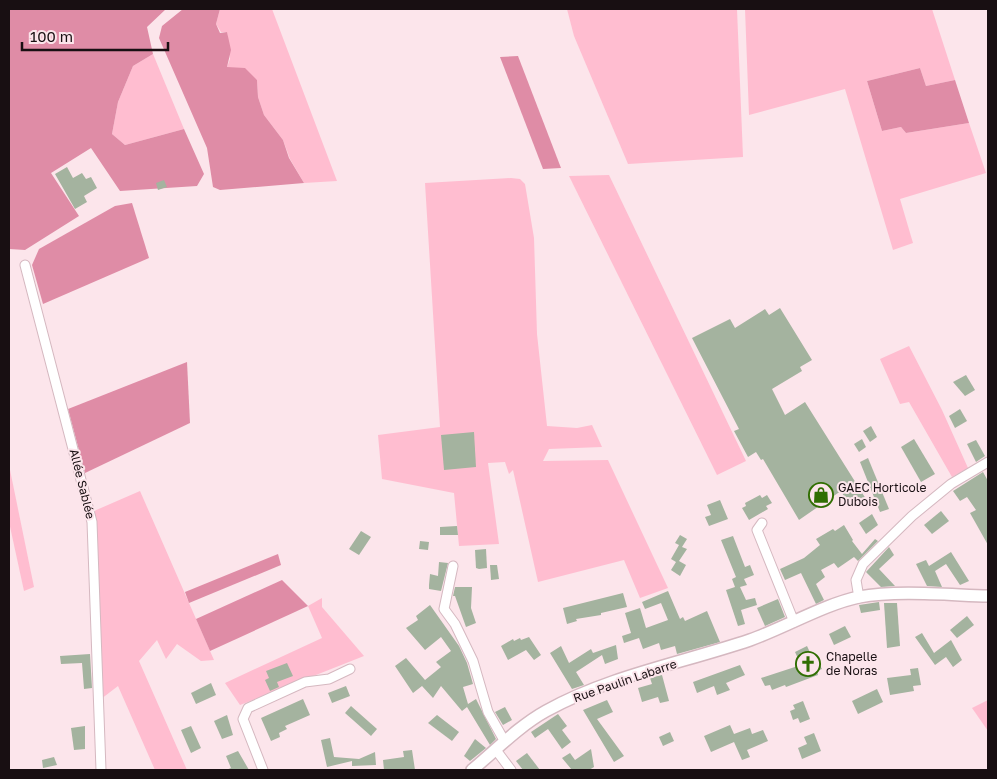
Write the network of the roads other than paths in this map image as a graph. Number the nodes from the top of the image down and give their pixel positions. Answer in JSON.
{"nodes":[{"id":1,"x":25,"y":265,"type":"dead end"},
{"id":2,"x":988,"y":462,"type":"edge"},
{"id":3,"x":762,"y":523,"type":"dead end"},
{"id":4,"x":453,"y":566,"type":"dead end"},
{"id":5,"x":988,"y":596,"type":"edge"},
{"id":6,"x":859,"y":598,"type":"junction"},
{"id":7,"x":794,"y":622,"type":"junction"},
{"id":8,"x":350,"y":669,"type":"dead end"},
{"id":9,"x":501,"y":746,"type":"junction"},
{"id":10,"x":101,"y":770,"type":"edge"},
{"id":11,"x":262,"y":770,"type":"edge"},
{"id":12,"x":472,"y":770,"type":"edge"},
{"id":13,"x":511,"y":770,"type":"edge"}],
"edges":[{"from":1,"to":10,"type":"street","name":"Allée Sablée"},
{"from":2,"to":6,"type":"street"},
{"from":3,"to":7,"type":"street"},
{"from":4,"to":9,"type":"street"},
{"from":5,"to":6,"type":"street","name":"Rue Paulin Labarre"},
{"from":6,"to":7,"type":"street","name":"Rue Paulin Labarre"},
{"from":7,"to":9,"type":"street","name":"Rue Paulin Labarre"},
{"from":8,"to":11,"type":"street"},
{"from":9,"to":12,"type":"street","name":"Rue Paulin Labarre"},
{"from":9,"to":13,"type":"street"}]}
